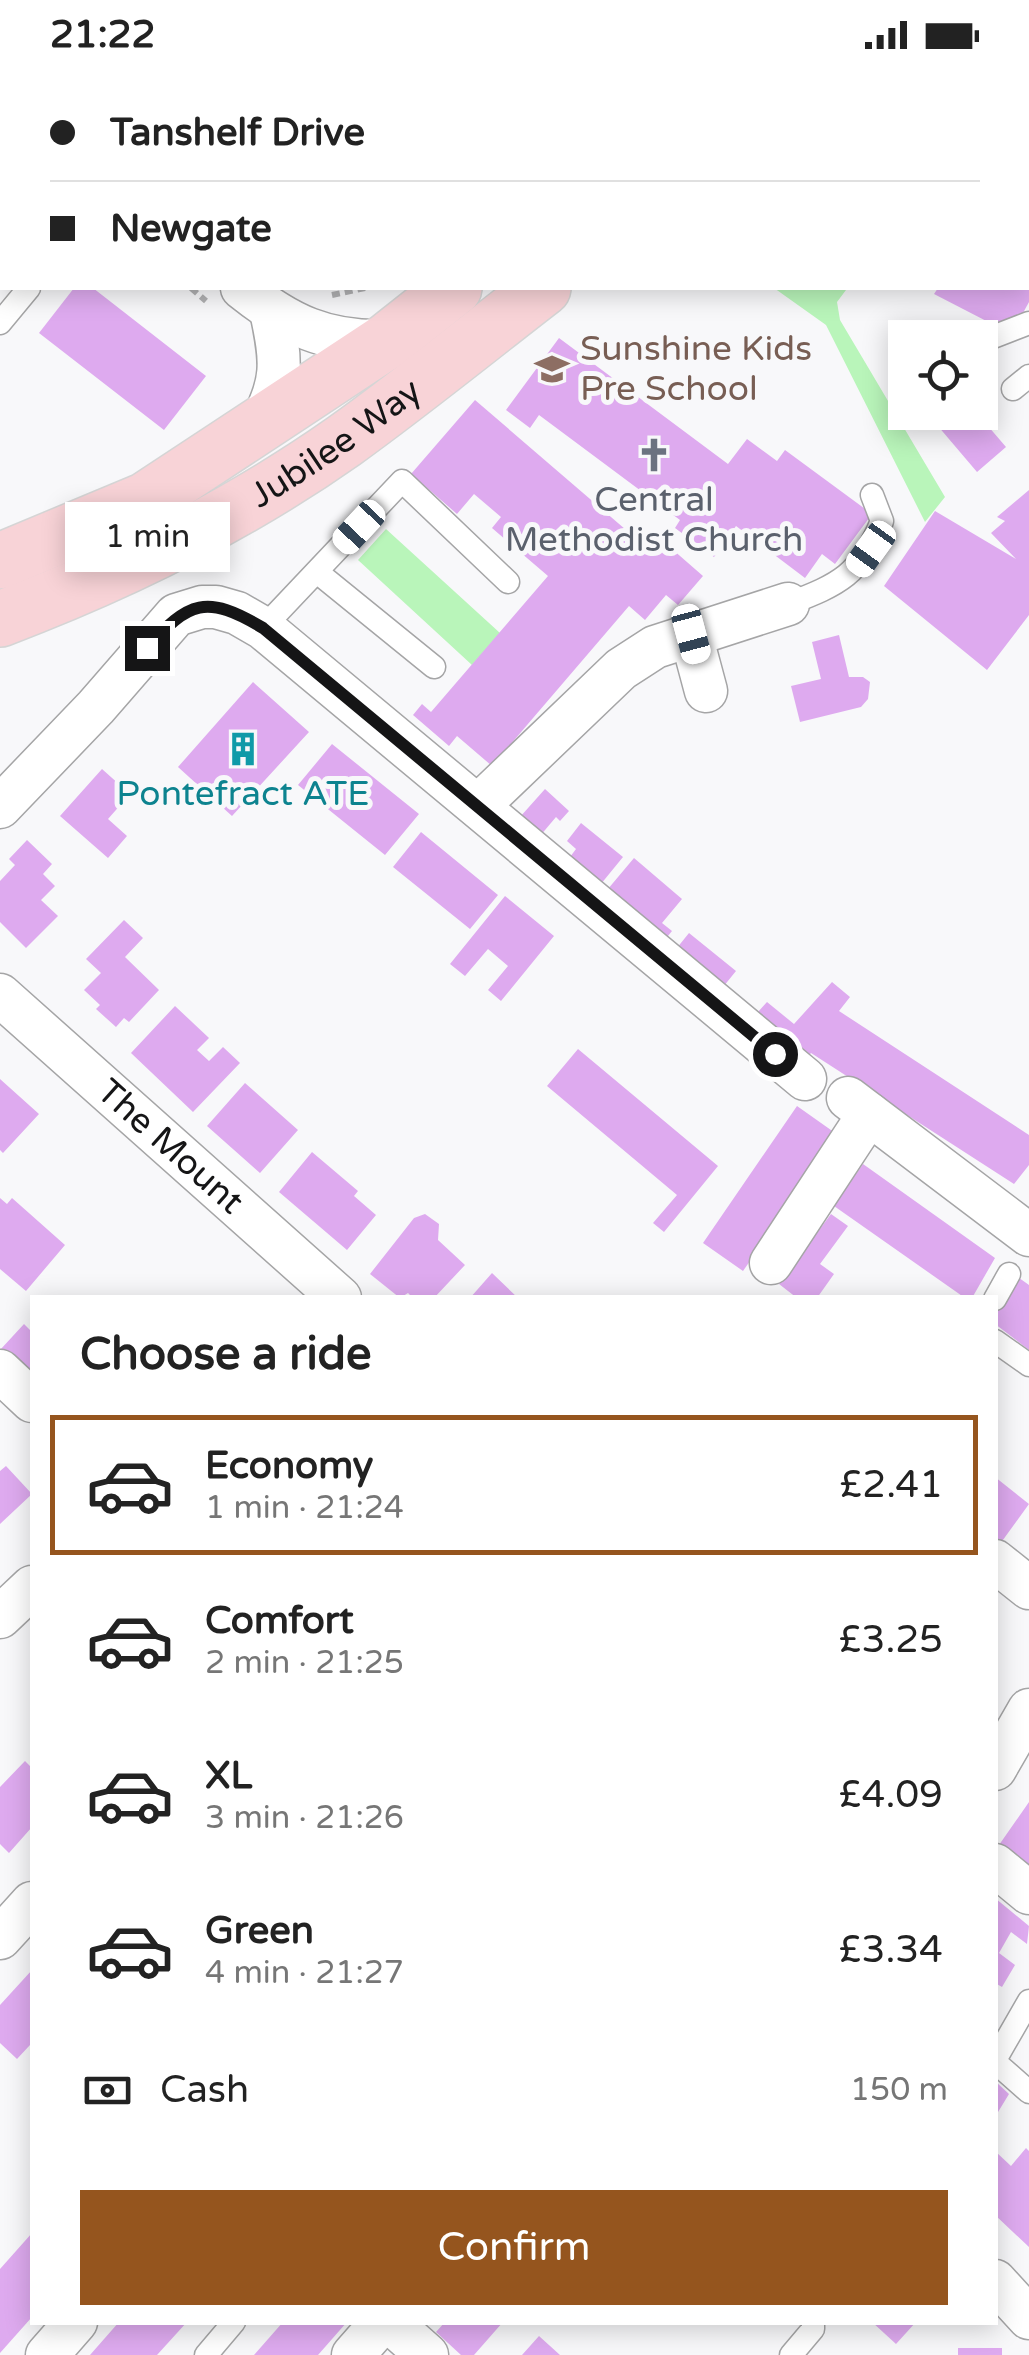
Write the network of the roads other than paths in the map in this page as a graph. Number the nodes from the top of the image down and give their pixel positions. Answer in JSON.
{"nodes":[{"id":1,"x":27,"y":290,"type":"edge"},
{"id":2,"x":451,"y":290,"type":"edge"},
{"id":3,"x":539,"y":290,"type":"edge"},
{"id":4,"x":243,"y":303,"type":"edge"},
{"id":5,"x":1029,"y":323,"type":"edge"},
{"id":6,"x":0,"y":324,"type":"edge"},
{"id":7,"x":998,"y":335,"type":"edge"},
{"id":8,"x":387,"y":341,"type":"junction"},
{"id":9,"x":258,"y":428,"type":"junction"},
{"id":10,"x":872,"y":495,"type":"dead end"},
{"id":11,"x":0,"y":561,"type":"edge"},
{"id":12,"x":316,"y":572,"type":"junction"},
{"id":13,"x":508,"y":582,"type":"dead end"},
{"id":14,"x":788,"y":604,"type":"joint"},
{"id":15,"x":0,"y":619,"type":"edge"},
{"id":16,"x":263,"y":628,"type":"junction"},
{"id":17,"x":691,"y":634,"type":"junction"},
{"id":18,"x":434,"y":667,"type":"dead end"},
{"id":19,"x":706,"y":691,"type":"dead end"},
{"id":20,"x":478,"y":806,"type":"junction"},
{"id":21,"x":0,"y":807,"type":"edge"},
{"id":22,"x":0,"y":994,"type":"edge"},
{"id":23,"x":805,"y":1079,"type":"dead end"},
{"id":24,"x":1029,"y":1236,"type":"edge"},
{"id":25,"x":770,"y":1262,"type":"dead end"},
{"id":26,"x":1009,"y":1274,"type":"dead end"},
{"id":27,"x":337,"y":1295,"type":"edge"},
{"id":28,"x":997,"y":1295,"type":"edge"},
{"id":29,"x":998,"y":1344,"type":"edge"},
{"id":30,"x":1029,"y":1365,"type":"edge"},
{"id":31,"x":0,"y":1371,"type":"edge"},
{"id":32,"x":30,"y":1399,"type":"edge"},
{"id":33,"x":998,"y":1563,"type":"edge"},
{"id":34,"x":1029,"y":1588,"type":"edge"},
{"id":35,"x":30,"y":1589,"type":"edge"},
{"id":36,"x":0,"y":1617,"type":"edge"},
{"id":37,"x":1029,"y":1710,"type":"edge"},
{"id":38,"x":998,"y":1765,"type":"edge"},
{"id":39,"x":998,"y":1867,"type":"edge"},
{"id":40,"x":1029,"y":1893,"type":"edge"},
{"id":41,"x":30,"y":1905,"type":"edge"},
{"id":42,"x":0,"y":1938,"type":"edge"},
{"id":43,"x":1029,"y":2001,"type":"edge"},
{"id":44,"x":998,"y":2056,"type":"edge"},
{"id":45,"x":998,"y":2064,"type":"edge"},
{"id":46,"x":1029,"y":2092,"type":"edge"},
{"id":47,"x":998,"y":2284,"type":"edge"},
{"id":48,"x":1029,"y":2318,"type":"edge"},
{"id":49,"x":73,"y":2325,"type":"edge"},
{"id":50,"x":231,"y":2325,"type":"edge"},
{"id":51,"x":379,"y":2325,"type":"edge"},
{"id":52,"x":393,"y":2325,"type":"edge"},
{"id":53,"x":813,"y":2325,"type":"edge"},
{"id":54,"x":48,"y":2355,"type":"edge"},
{"id":55,"x":206,"y":2355,"type":"edge"},
{"id":56,"x":353,"y":2355,"type":"edge"},
{"id":57,"x":428,"y":2355,"type":"edge"},
{"id":58,"x":791,"y":2355,"type":"edge"}],
"edges":[{"from":1,"to":6,"type":"lane"},
{"from":2,"to":8,"type":"main road","name":"Jubilee Way"},
{"from":3,"to":15,"type":"main road","name":"Jubilee Way"},
{"from":4,"to":8,"type":"street"},
{"from":4,"to":9,"type":"street"},
{"from":5,"to":7,"type":"lane"},
{"from":8,"to":9,"type":"main road","name":"Jubilee Way"},
{"from":9,"to":11,"type":"main road","name":"Jubilee Way"},
{"from":10,"to":14,"type":"lane"},
{"from":12,"to":13,"type":"lane"},
{"from":12,"to":16,"type":"lane"},
{"from":12,"to":18,"type":"lane"},
{"from":14,"to":17,"type":"street"},
{"from":16,"to":20,"type":"street"},
{"from":16,"to":21,"type":"street"},
{"from":17,"to":19,"type":"street"},
{"from":17,"to":20,"type":"street"},
{"from":20,"to":23,"type":"street"},
{"from":22,"to":27,"type":"street","name":"The Mount"},
{"from":24,"to":25,"type":"street"},
{"from":26,"to":28,"type":"lane"},
{"from":29,"to":30,"type":"lane"},
{"from":31,"to":32,"type":"street"},
{"from":33,"to":34,"type":"street"},
{"from":35,"to":36,"type":"street"},
{"from":37,"to":38,"type":"street"},
{"from":39,"to":40,"type":"street"},
{"from":41,"to":42,"type":"street"},
{"from":43,"to":44,"type":"lane"},
{"from":45,"to":46,"type":"lane"},
{"from":47,"to":48,"type":"street"},
{"from":49,"to":54,"type":"street"},
{"from":50,"to":55,"type":"lane"},
{"from":51,"to":56,"type":"street"},
{"from":52,"to":57,"type":"street"},
{"from":53,"to":58,"type":"lane"}]}
